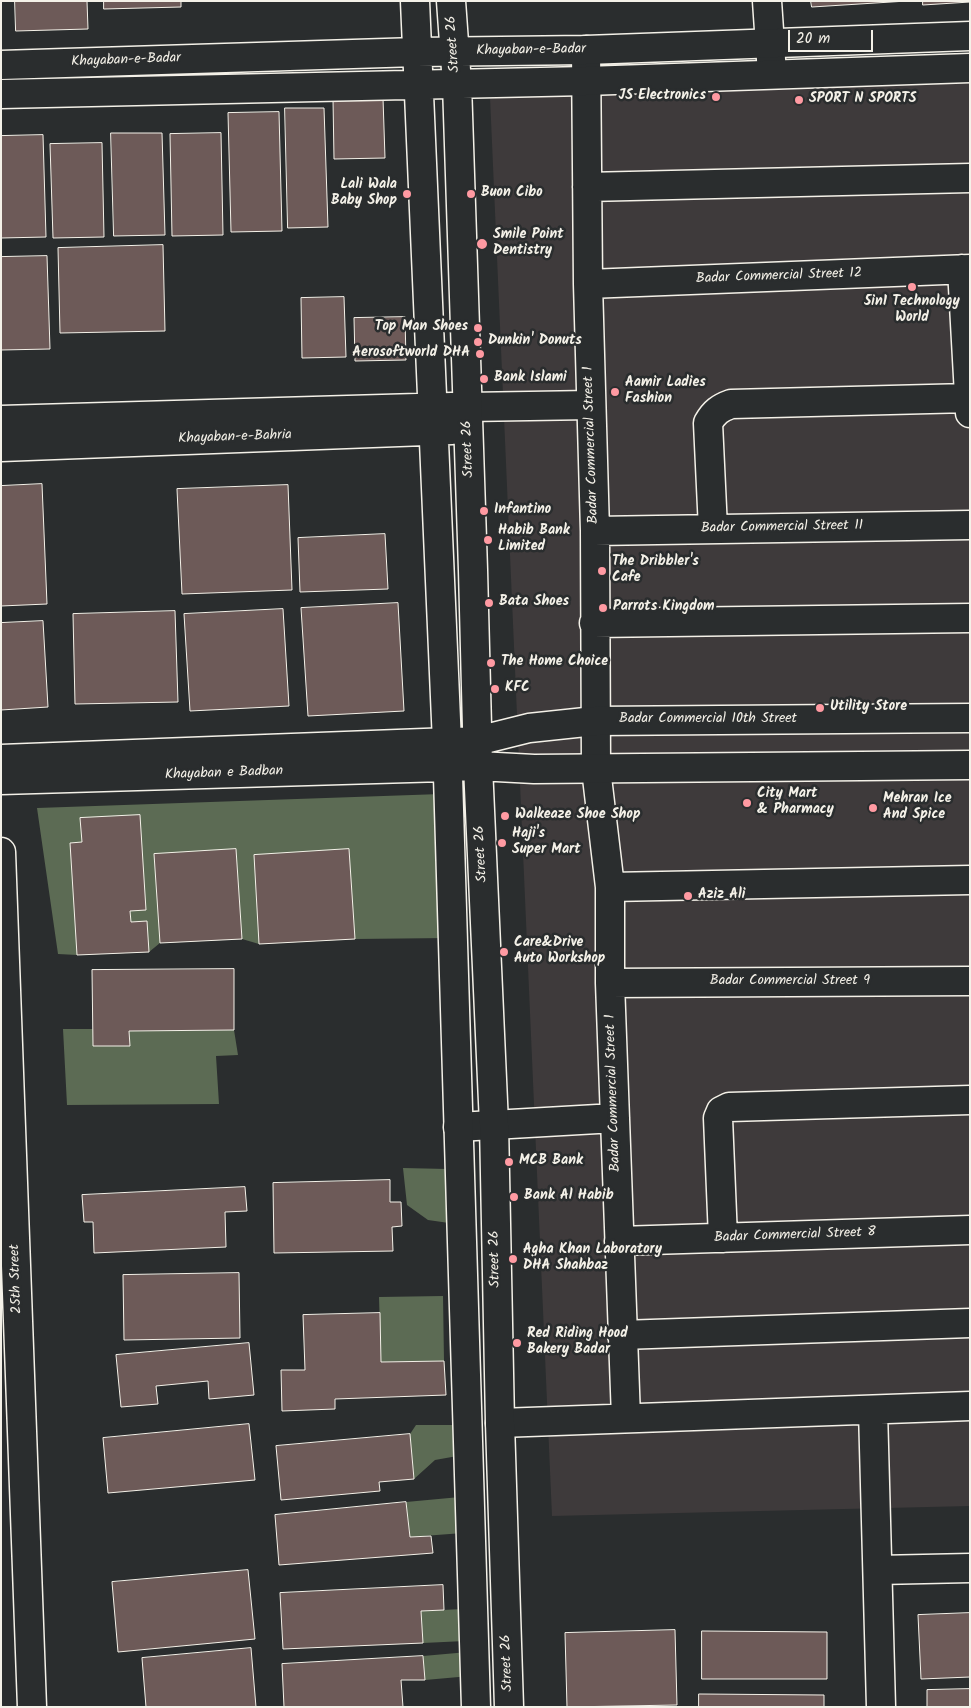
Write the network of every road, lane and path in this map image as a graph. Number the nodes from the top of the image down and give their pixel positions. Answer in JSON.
{"nodes":[{"id":1,"x":415,"y":1,"type":"edge"},
{"id":2,"x":451,"y":1,"type":"edge"},
{"id":3,"x":767,"y":1,"type":"edge"},
{"id":4,"x":970,"y":36,"type":"edge"},
{"id":5,"x":769,"y":43,"type":"junction"},
{"id":6,"x":586,"y":50,"type":"junction"},
{"id":7,"x":417,"y":52,"type":"junction"},
{"id":8,"x":453,"y":52,"type":"junction"},
{"id":9,"x":1,"y":65,"type":"edge"},
{"id":10,"x":970,"y":68,"type":"edge"},
{"id":11,"x":772,"y":74,"type":"junction"},
{"id":12,"x":586,"y":81,"type":"junction"},
{"id":13,"x":419,"y":84,"type":"junction"},
{"id":14,"x":457,"y":84,"type":"junction"},
{"id":15,"x":1,"y":94,"type":"edge"},
{"id":16,"x":970,"y":178,"type":"edge"},
{"id":17,"x":587,"y":187,"type":"junction"},
{"id":18,"x":966,"y":269,"type":"edge"},
{"id":19,"x":588,"y":284,"type":"junction"},
{"id":20,"x":591,"y":405,"type":"junction"},
{"id":21,"x":969,"y":405,"type":"edge"},
{"id":22,"x":468,"y":418,"type":"junction"},
{"id":23,"x":1,"y":420,"type":"edge"},
{"id":24,"x":434,"y":420,"type":"junction"},
{"id":25,"x":1,"y":447,"type":"edge"},
{"id":26,"x":970,"y":525,"type":"edge"},
{"id":27,"x":713,"y":529,"type":"junction"},
{"id":28,"x":594,"y":531,"type":"junction"},
{"id":29,"x":970,"y":618,"type":"edge"},
{"id":30,"x":594,"y":623,"type":"junction"},
{"id":31,"x":970,"y":718,"type":"edge"},
{"id":32,"x":595,"y":721,"type":"junction"},
{"id":33,"x":478,"y":753,"type":"junction"},
{"id":34,"x":447,"y":755,"type":"junction"},
{"id":35,"x":1,"y":758,"type":"edge"},
{"id":36,"x":970,"y":765,"type":"edge"},
{"id":37,"x":596,"y":768,"type":"junction"},
{"id":38,"x":1,"y":780,"type":"edge"},
{"id":39,"x":1,"y":852,"type":"edge"},
{"id":40,"x":970,"y":880,"type":"edge"},
{"id":41,"x":610,"y":887,"type":"junction"},
{"id":42,"x":970,"y":981,"type":"edge"},
{"id":43,"x":610,"y":983,"type":"junction"},
{"id":44,"x":970,"y":1100,"type":"edge"},
{"id":45,"x":615,"y":1118,"type":"junction"},
{"id":46,"x":494,"y":1124,"type":"junction"},
{"id":47,"x":458,"y":1127,"type":"junction"},
{"id":48,"x":970,"y":1230,"type":"edge"},
{"id":49,"x":723,"y":1238,"type":"junction"},
{"id":50,"x":620,"y":1242,"type":"junction"},
{"id":51,"x":970,"y":1323,"type":"edge"},
{"id":52,"x":622,"y":1334,"type":"junction"},
{"id":53,"x":970,"y":1406,"type":"edge"},
{"id":54,"x":873,"y":1410,"type":"junction"},
{"id":55,"x":626,"y":1418,"type":"junction"},
{"id":56,"x":500,"y":1423,"type":"junction"},
{"id":57,"x":970,"y":1568,"type":"edge"},
{"id":58,"x":878,"y":1570,"type":"junction"},
{"id":59,"x":32,"y":1707,"type":"edge"},
{"id":60,"x":476,"y":1707,"type":"edge"},
{"id":61,"x":509,"y":1707,"type":"edge"},
{"id":62,"x":881,"y":1707,"type":"edge"}],
"edges":[{"from":1,"to":7,"type":"street"},
{"from":2,"to":8,"type":"street","name":"Street 26"},
{"from":3,"to":5,"type":"street"},
{"from":4,"to":5,"type":"street","name":"Khayaban-e-Badar"},
{"from":5,"to":6,"type":"street","name":"Khayaban-e-Badar"},
{"from":5,"to":11,"type":"street"},
{"from":6,"to":8,"type":"street","name":"Khayaban-e-Badar"},
{"from":6,"to":12,"type":"street","name":"Badar Commercial Street 1"},
{"from":7,"to":8,"type":"street","name":"Khayaban-e-Badar"},
{"from":7,"to":9,"type":"street","name":"Khayaban-e-Badar"},
{"from":7,"to":13,"type":"street"},
{"from":8,"to":14,"type":"street","name":"Street 26"},
{"from":10,"to":11,"type":"street"},
{"from":11,"to":12,"type":"street"},
{"from":12,"to":14,"type":"street"},
{"from":12,"to":17,"type":"street","name":"Badar Commercial Street 1"},
{"from":13,"to":14,"type":"street"},
{"from":13,"to":15,"type":"street"},
{"from":13,"to":24,"type":"street"},
{"from":14,"to":22,"type":"street","name":"Street 26"},
{"from":16,"to":17,"type":"street"},
{"from":17,"to":19,"type":"street","name":"Badar Commercial Street 1"},
{"from":18,"to":19,"type":"street","name":"Badar Commercial Street 12"},
{"from":18,"to":21,"type":"street"},
{"from":19,"to":20,"type":"street","name":"Badar Commercial Street 1"},
{"from":20,"to":22,"type":"street","name":"Khayaban-e-Bahria"},
{"from":20,"to":28,"type":"street","name":"Badar Commercial Street 1"},
{"from":21,"to":27,"type":"street"},
{"from":22,"to":24,"type":"street","name":"Khayaban-e-Bahria"},
{"from":22,"to":33,"type":"street","name":"Street 26"},
{"from":23,"to":24,"type":"street","name":"Khayaban-e-Bahria"},
{"from":24,"to":25,"type":"street","name":"Khayaban-e-Bahria"},
{"from":24,"to":34,"type":"street"},
{"from":26,"to":27,"type":"street","name":"Badar Commercial Street 11"},
{"from":27,"to":28,"type":"street","name":"Badar Commercial Street 11"},
{"from":28,"to":30,"type":"street","name":"Badar Commercial Street 1"},
{"from":29,"to":30,"type":"street"},
{"from":30,"to":32,"type":"street","name":"Badar Commercial Street 1"},
{"from":31,"to":32,"type":"street","name":"Badar Commercial 10th Street"},
{"from":32,"to":33,"type":"street","name":"Badar Commercial 10th Street"},
{"from":32,"to":37,"type":"street","name":"Badar Commercial Street 1"},
{"from":33,"to":34,"type":"street"},
{"from":33,"to":37,"type":"street"},
{"from":33,"to":46,"type":"street","name":"Street 26"},
{"from":34,"to":35,"type":"street","name":"Khayaban e Badban"},
{"from":34,"to":38,"type":"street","name":"Khayaban e Badban"},
{"from":34,"to":47,"type":"street"},
{"from":36,"to":37,"type":"street"},
{"from":37,"to":41,"type":"street","name":"Badar Commercial Street 1"},
{"from":39,"to":59,"type":"street","name":"25th Street"},
{"from":40,"to":41,"type":"street"},
{"from":41,"to":43,"type":"street","name":"Badar Commercial Street 1"},
{"from":42,"to":43,"type":"street","name":"Badar Commercial Street 9"},
{"from":43,"to":45,"type":"street","name":"Badar Commercial Street 1"},
{"from":44,"to":49,"type":"street"},
{"from":45,"to":46,"type":"street"},
{"from":45,"to":50,"type":"street","name":"Badar Commercial Street 1"},
{"from":46,"to":47,"type":"street"},
{"from":46,"to":56,"type":"street","name":"Street 26"},
{"from":47,"to":60,"type":"street"},
{"from":48,"to":49,"type":"street","name":"Badar Commercial Street 8"},
{"from":49,"to":50,"type":"street","name":"Badar Commercial Street 8"},
{"from":50,"to":52,"type":"street","name":"Badar Commercial Street 1"},
{"from":51,"to":52,"type":"street"},
{"from":52,"to":55,"type":"street","name":"Badar Commercial Street 1"},
{"from":53,"to":54,"type":"street"},
{"from":54,"to":55,"type":"street"},
{"from":54,"to":58,"type":"street"},
{"from":55,"to":56,"type":"street"},
{"from":56,"to":61,"type":"street","name":"Street 26"},
{"from":57,"to":58,"type":"street"},
{"from":58,"to":62,"type":"street"}]}
